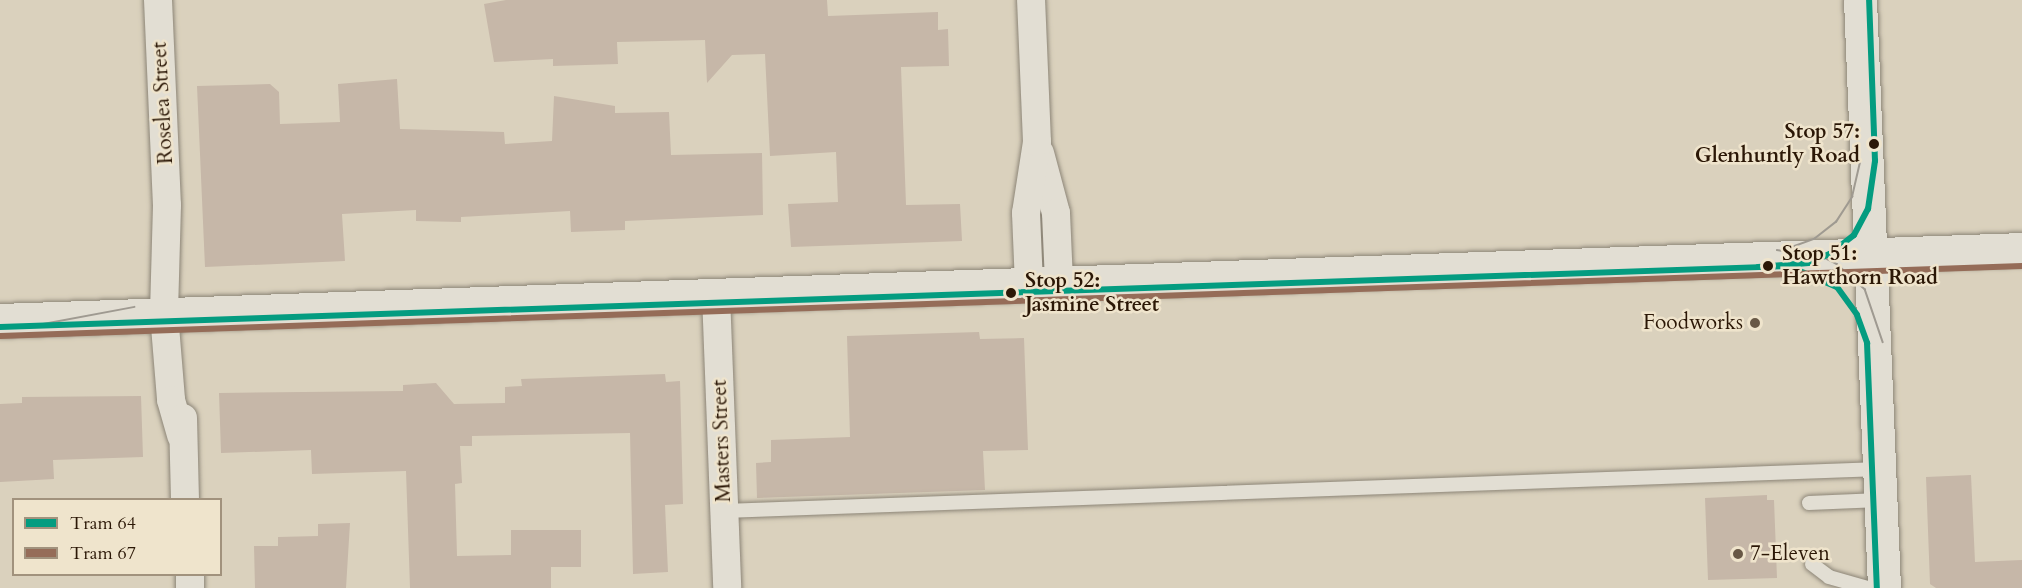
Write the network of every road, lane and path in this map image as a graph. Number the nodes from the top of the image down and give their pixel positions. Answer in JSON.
{"nodes":[{"id":1,"x":158,"y":0,"type":"edge"},
{"id":2,"x":1031,"y":0,"type":"edge"},
{"id":3,"x":1860,"y":0,"type":"edge"},
{"id":4,"x":2022,"y":249,"type":"edge"},
{"id":5,"x":1871,"y":254,"type":"junction"},
{"id":6,"x":1044,"y":284,"type":"junction"},
{"id":7,"x":716,"y":295,"type":"junction"},
{"id":8,"x":174,"y":313,"type":"junction"},
{"id":9,"x":0,"y":320,"type":"edge"},
{"id":10,"x":1880,"y":484,"type":"junction"},
{"id":11,"x":185,"y":498,"type":"edge"},
{"id":12,"x":1809,"y":503,"type":"dead end"},
{"id":13,"x":724,"y":511,"type":"junction"},
{"id":14,"x":1812,"y":564,"type":"dead end"},
{"id":15,"x":1826,"y":583,"type":"edge"},
{"id":16,"x":727,"y":588,"type":"edge"},
{"id":17,"x":1869,"y":588,"type":"edge"},
{"id":18,"x":1884,"y":588,"type":"edge"}],
"edges":[{"from":1,"to":8,"type":"street","name":"Roselea Street"},
{"from":2,"to":6,"type":"street"},
{"from":3,"to":5,"type":"street"},
{"from":4,"to":5,"type":"street"},
{"from":5,"to":6,"type":"street"},
{"from":5,"to":10,"type":"street"},
{"from":6,"to":7,"type":"street"},
{"from":7,"to":8,"type":"street"},
{"from":7,"to":13,"type":"street","name":"Masters Street"},
{"from":8,"to":9,"type":"street"},
{"from":8,"to":11,"type":"street","name":"Roselea Street"},
{"from":10,"to":12,"type":"lane"},
{"from":10,"to":13,"type":"lane"},
{"from":10,"to":18,"type":"street"},
{"from":13,"to":16,"type":"street","name":"Masters Street"},
{"from":14,"to":15,"type":"lane"},
{"from":15,"to":17,"type":"lane"}]}
